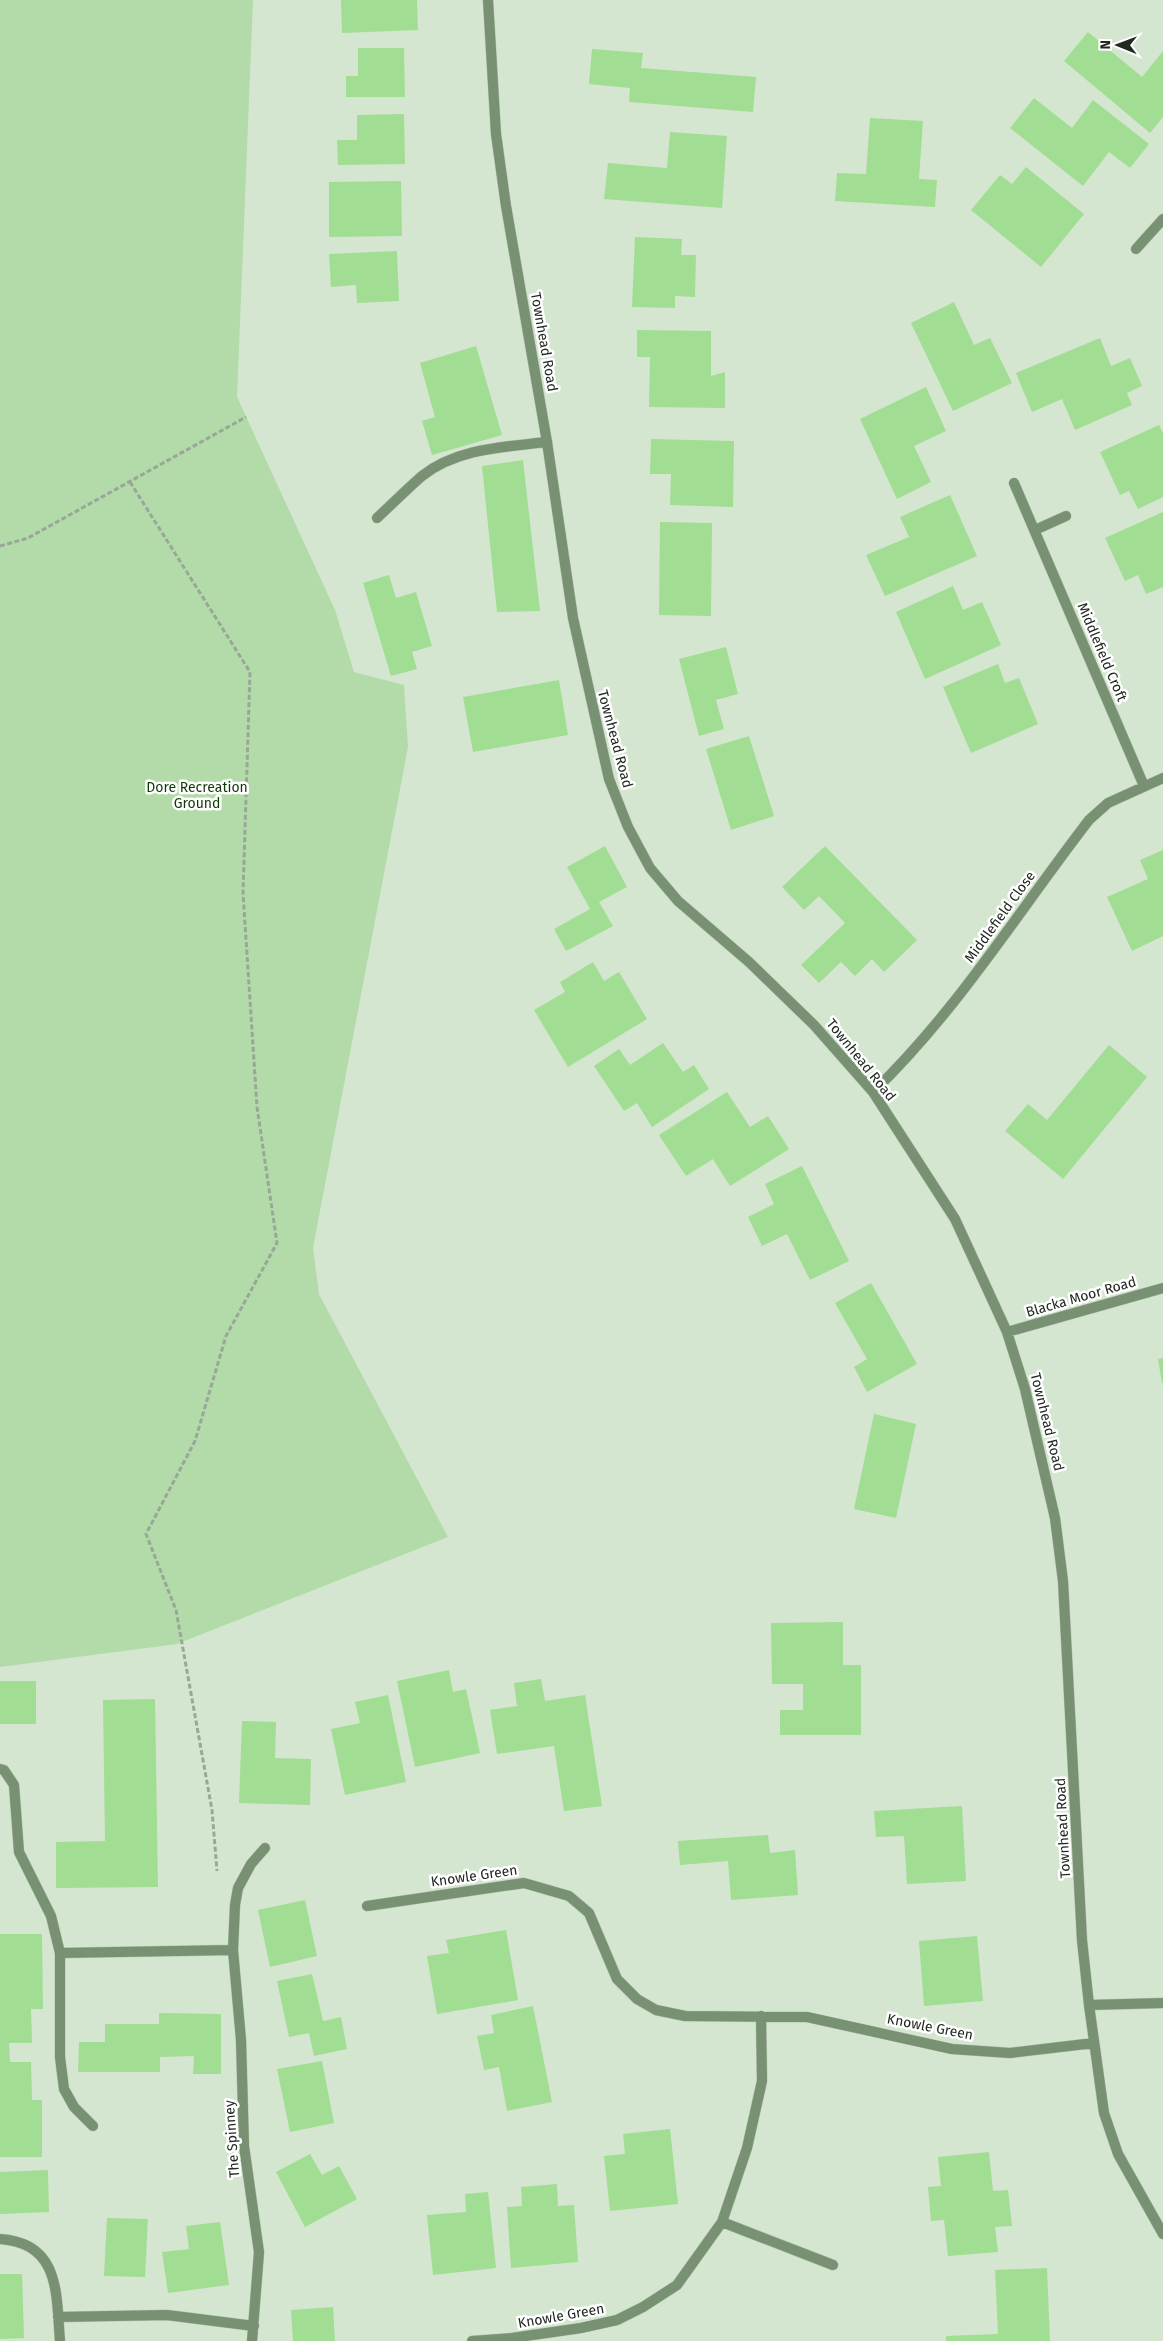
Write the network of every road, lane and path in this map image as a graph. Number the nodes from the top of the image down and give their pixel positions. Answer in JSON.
{"nodes":[{"id":1,"x":488,"y":0,"type":"edge"},
{"id":2,"x":1163,"y":220,"type":"edge"},
{"id":3,"x":1136,"y":249,"type":"dead end"},
{"id":4,"x":246,"y":417,"type":"dead end"},
{"id":5,"x":547,"y":442,"type":"junction"},
{"id":6,"x":130,"y":482,"type":"junction"},
{"id":7,"x":1014,"y":483,"type":"dead end"},
{"id":8,"x":1066,"y":516,"type":"dead end"},
{"id":9,"x":377,"y":518,"type":"dead end"},
{"id":10,"x":1035,"y":530,"type":"junction"},
{"id":11,"x":0,"y":546,"type":"edge"},
{"id":12,"x":1163,"y":778,"type":"edge"},
{"id":13,"x":1144,"y":786,"type":"junction"},
{"id":14,"x":873,"y":1092,"type":"junction"},
{"id":15,"x":1163,"y":1288,"type":"edge"},
{"id":16,"x":1007,"y":1332,"type":"junction"},
{"id":17,"x":0,"y":1769,"type":"edge"},
{"id":18,"x":265,"y":1848,"type":"dead end"},
{"id":19,"x":238,"y":1888,"type":"junction"},
{"id":20,"x":367,"y":1906,"type":"dead end"},
{"id":21,"x":233,"y":1950,"type":"junction"},
{"id":22,"x":60,"y":1953,"type":"junction"},
{"id":23,"x":1163,"y":2003,"type":"edge"},
{"id":24,"x":1089,"y":2005,"type":"junction"},
{"id":25,"x":761,"y":2016,"type":"junction"},
{"id":26,"x":1094,"y":2043,"type":"junction"},
{"id":27,"x":93,"y":2126,"type":"dead end"},
{"id":28,"x":722,"y":2222,"type":"junction"},
{"id":29,"x":1163,"y":2234,"type":"edge"},
{"id":30,"x":0,"y":2239,"type":"edge"},
{"id":31,"x":833,"y":2264,"type":"dead end"},
{"id":32,"x":58,"y":2317,"type":"junction"},
{"id":33,"x":254,"y":2326,"type":"junction"},
{"id":34,"x":512,"y":2340,"type":"edge"},
{"id":35,"x":60,"y":2341,"type":"edge"},
{"id":36,"x":252,"y":2341,"type":"edge"},
{"id":37,"x":472,"y":2341,"type":"edge"}],
"edges":[{"from":1,"to":5,"type":"street","name":"Townhead Road"},
{"from":2,"to":3,"type":"street"},
{"from":4,"to":6,"type":"path"},
{"from":5,"to":9,"type":"street"},
{"from":5,"to":14,"type":"street","name":"Townhead Road"},
{"from":6,"to":11,"type":"path"},
{"from":6,"to":19,"type":"path"},
{"from":7,"to":10,"type":"street","name":"Middlefield Croft"},
{"from":8,"to":10,"type":"street"},
{"from":10,"to":13,"type":"street","name":"Middlefield Croft"},
{"from":12,"to":13,"type":"street","name":"Middlefield Close"},
{"from":13,"to":14,"type":"street","name":"Middlefield Close"},
{"from":14,"to":16,"type":"street","name":"Townhead Road"},
{"from":15,"to":16,"type":"street","name":"Blacka Moor Road"},
{"from":16,"to":24,"type":"street","name":"Townhead Road"},
{"from":17,"to":22,"type":"street"},
{"from":18,"to":19,"type":"street","name":"The Spinney"},
{"from":19,"to":21,"type":"street","name":"The Spinney"},
{"from":20,"to":25,"type":"street","name":"Knowle Green"},
{"from":21,"to":22,"type":"street"},
{"from":21,"to":33,"type":"street","name":"The Spinney"},
{"from":22,"to":27,"type":"street"},
{"from":23,"to":24,"type":"street"},
{"from":24,"to":26,"type":"street","name":"Townhead Road"},
{"from":25,"to":26,"type":"street","name":"Knowle Green"},
{"from":25,"to":28,"type":"street","name":"Knowle Green"},
{"from":26,"to":29,"type":"street","name":"Townhead Road"},
{"from":28,"to":31,"type":"street"},
{"from":28,"to":34,"type":"street","name":"Knowle Green"},
{"from":30,"to":32,"type":"street"},
{"from":32,"to":33,"type":"street"},
{"from":32,"to":35,"type":"street"},
{"from":33,"to":36,"type":"street","name":"The Spinney"},
{"from":34,"to":37,"type":"street","name":"Knowle Green"}]}
